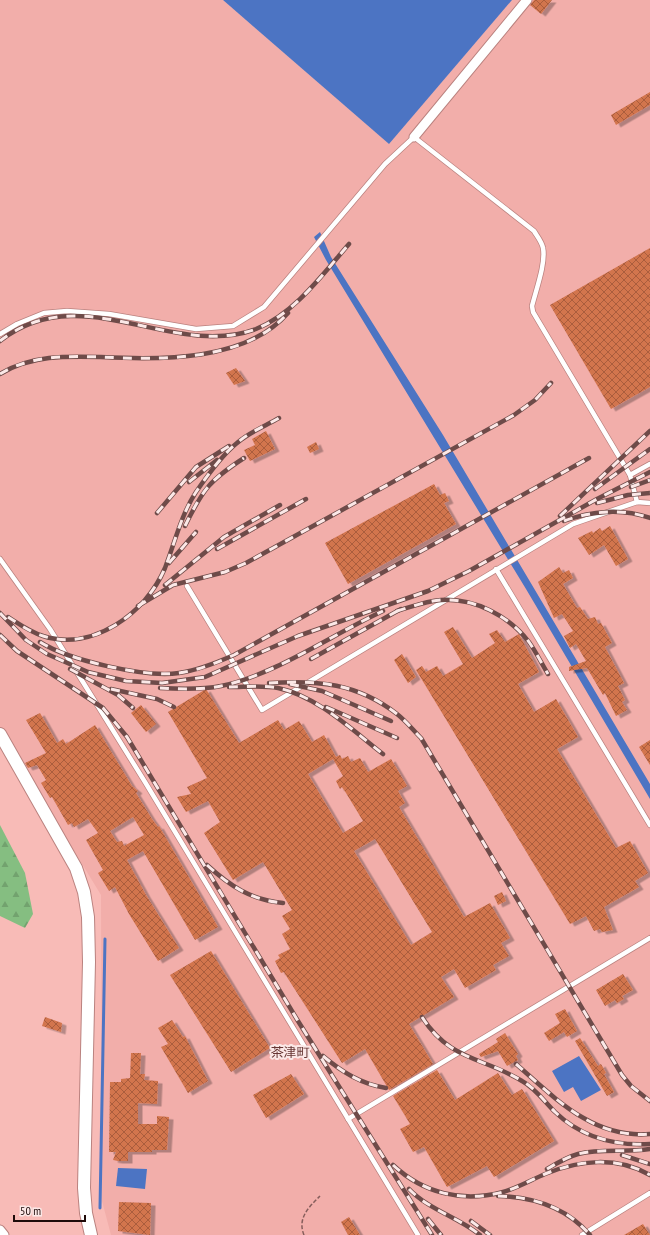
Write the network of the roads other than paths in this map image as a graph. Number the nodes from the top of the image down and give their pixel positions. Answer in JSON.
{"nodes":[{"id":1,"x":527,"y":0,"type":"edge"},
{"id":2,"x":414,"y":137,"type":"junction"},
{"id":3,"x":0,"y":334,"type":"edge"},
{"id":4,"x":650,"y":464,"type":"edge"},
{"id":5,"x":630,"y":475,"type":"junction"},
{"id":6,"x":637,"y":502,"type":"junction"},
{"id":7,"x":650,"y":503,"type":"edge"},
{"id":8,"x":0,"y":559,"type":"edge"},
{"id":9,"x":496,"y":569,"type":"junction"},
{"id":10,"x":187,"y":586,"type":"dead end"},
{"id":11,"x":0,"y":734,"type":"edge"},
{"id":12,"x":650,"y":825,"type":"edge"},
{"id":13,"x":650,"y":938,"type":"edge"},
{"id":14,"x":348,"y":1119,"type":"junction"},
{"id":15,"x":650,"y":1193,"type":"edge"},
{"id":16,"x":0,"y":1230,"type":"edge"},
{"id":17,"x":4,"y":1235,"type":"edge"},
{"id":18,"x":91,"y":1235,"type":"edge"},
{"id":19,"x":418,"y":1235,"type":"edge"},
{"id":20,"x":582,"y":1235,"type":"edge"}],
"edges":[{"from":1,"to":2,"type":"street"},
{"from":2,"to":3,"type":"lane"},
{"from":2,"to":5,"type":"lane"},
{"from":4,"to":5,"type":"lane"},
{"from":5,"to":6,"type":"lane"},
{"from":6,"to":7,"type":"lane"},
{"from":6,"to":9,"type":"lane"},
{"from":8,"to":14,"type":"lane"},
{"from":9,"to":10,"type":"lane"},
{"from":9,"to":12,"type":"lane"},
{"from":11,"to":18,"type":"street"},
{"from":13,"to":14,"type":"lane"},
{"from":14,"to":19,"type":"lane"},
{"from":15,"to":20,"type":"lane"},
{"from":16,"to":17,"type":"street"}]}
